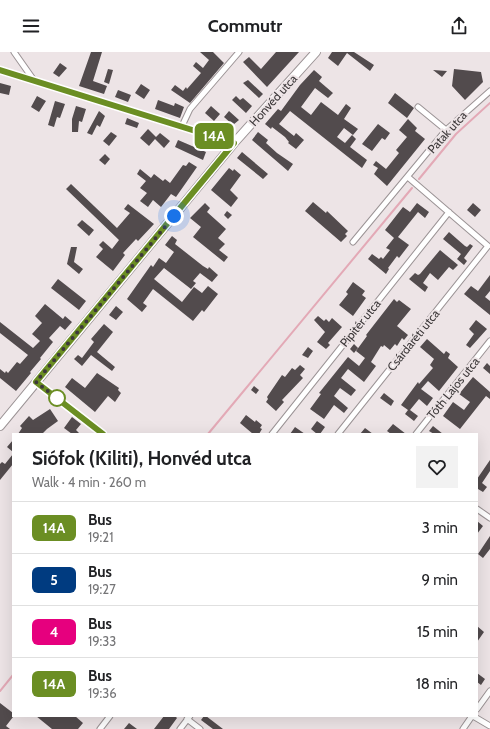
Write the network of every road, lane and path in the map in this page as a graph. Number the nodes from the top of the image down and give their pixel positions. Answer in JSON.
{"nodes":[{"id":1,"x":14,"y":52,"type":"edge"},
{"id":2,"x":239,"y":52,"type":"edge"},
{"id":3,"x":316,"y":52,"type":"edge"},
{"id":4,"x":0,"y":70,"type":"edge"},
{"id":5,"x":33,"y":79,"type":"junction"},
{"id":6,"x":490,"y":92,"type":"edge"},
{"id":7,"x":418,"y":107,"type":"dead end"},
{"id":8,"x":182,"y":126,"type":"junction"},
{"id":9,"x":446,"y":130,"type":"junction"},
{"id":10,"x":234,"y":143,"type":"junction"},
{"id":11,"x":408,"y":178,"type":"junction"},
{"id":12,"x":449,"y":212,"type":"junction"},
{"id":13,"x":353,"y":242,"type":"dead end"},
{"id":14,"x":489,"y":246,"type":"edge"},
{"id":15,"x":490,"y":341,"type":"edge"},
{"id":16,"x":36,"y":382,"type":"junction"},
{"id":17,"x":0,"y":426,"type":"edge"},
{"id":18,"x":101,"y":433,"type":"edge"},
{"id":19,"x":273,"y":433,"type":"edge"},
{"id":20,"x":339,"y":433,"type":"edge"},
{"id":21,"x":417,"y":433,"type":"edge"},
{"id":22,"x":478,"y":510,"type":"edge"},
{"id":23,"x":490,"y":518,"type":"edge"},
{"id":24,"x":490,"y":691,"type":"edge"},
{"id":25,"x":478,"y":708,"type":"edge"},
{"id":26,"x":109,"y":717,"type":"edge"},
{"id":27,"x":472,"y":717,"type":"edge"},
{"id":28,"x":475,"y":717,"type":"edge"},
{"id":29,"x":189,"y":718,"type":"edge"},
{"id":30,"x":490,"y":726,"type":"edge"},
{"id":31,"x":100,"y":729,"type":"edge"},
{"id":32,"x":180,"y":729,"type":"edge"},
{"id":33,"x":200,"y":729,"type":"edge"},
{"id":34,"x":463,"y":729,"type":"edge"}],
"edges":[{"from":1,"to":5,"type":"street"},
{"from":2,"to":8,"type":"street"},
{"from":3,"to":10,"type":"main road","name":"Honvéd utca"},
{"from":4,"to":5,"type":"street"},
{"from":5,"to":8,"type":"street"},
{"from":6,"to":9,"type":"street","name":"Patak utca"},
{"from":7,"to":9,"type":"street"},
{"from":8,"to":10,"type":"street"},
{"from":9,"to":11,"type":"street","name":"Patak utca"},
{"from":10,"to":16,"type":"main road","name":"Honvéd utca"},
{"from":11,"to":12,"type":"street"},
{"from":11,"to":13,"type":"street","name":"Patak utca"},
{"from":12,"to":14,"type":"street"},
{"from":12,"to":19,"type":"street","name":"Pipitér utca"},
{"from":14,"to":20,"type":"street","name":"Csárdaréti utca"},
{"from":15,"to":21,"type":"street","name":"Tóth Lajos utca"},
{"from":16,"to":17,"type":"main road","name":"Honvéd utca"},
{"from":16,"to":18,"type":"street"},
{"from":22,"to":23,"type":"street"},
{"from":24,"to":25,"type":"street"},
{"from":26,"to":31,"type":"street"},
{"from":27,"to":34,"type":"street"},
{"from":28,"to":30,"type":"street"},
{"from":29,"to":32,"type":"street"},
{"from":29,"to":33,"type":"street"}]}
